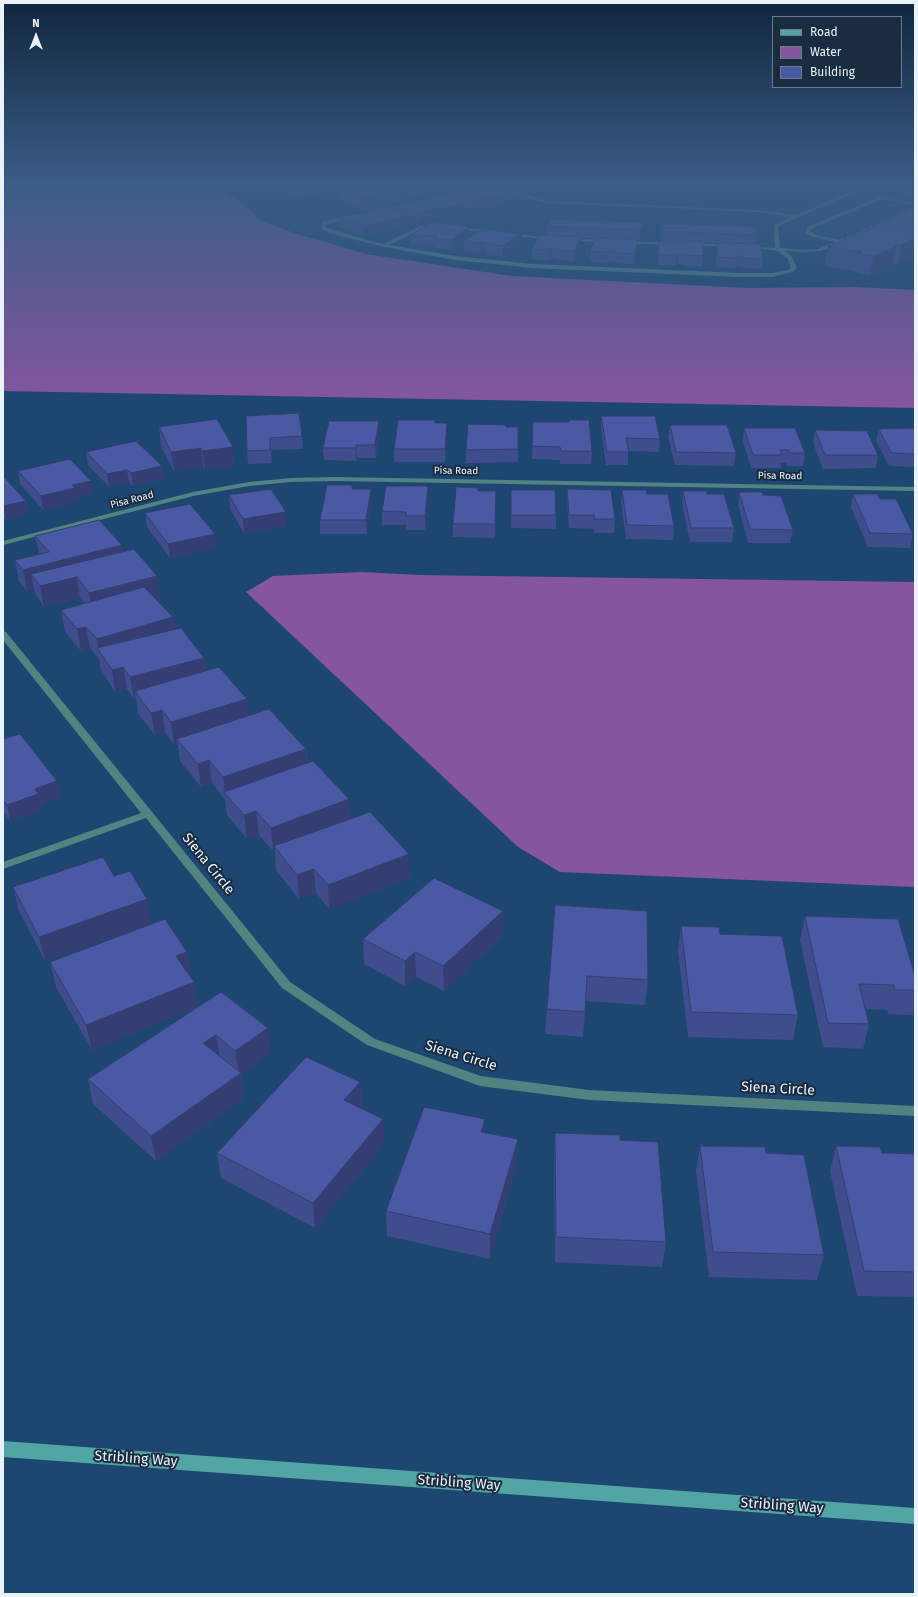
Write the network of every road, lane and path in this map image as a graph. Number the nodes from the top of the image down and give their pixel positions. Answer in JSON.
{"nodes":[{"id":1,"x":446,"y":257,"type":"edge"},
{"id":2,"x":788,"y":257,"type":"edge"},
{"id":3,"x":915,"y":489,"type":"edge"},
{"id":4,"x":3,"y":543,"type":"edge"},
{"id":5,"x":3,"y":634,"type":"edge"},
{"id":6,"x":147,"y":814,"type":"junction"},
{"id":7,"x":3,"y":866,"type":"edge"},
{"id":8,"x":915,"y":1111,"type":"edge"},
{"id":9,"x":3,"y":1449,"type":"edge"},
{"id":10,"x":915,"y":1516,"type":"edge"}],
"edges":[{"from":1,"to":2,"type":"street"},
{"from":3,"to":4,"type":"street","name":"Pisa Road"},
{"from":5,"to":6,"type":"street","name":"Siena Circle"},
{"from":6,"to":7,"type":"street"},
{"from":6,"to":8,"type":"street","name":"Siena Circle"},
{"from":9,"to":10,"type":"street","name":"Stribling Way"}]}
